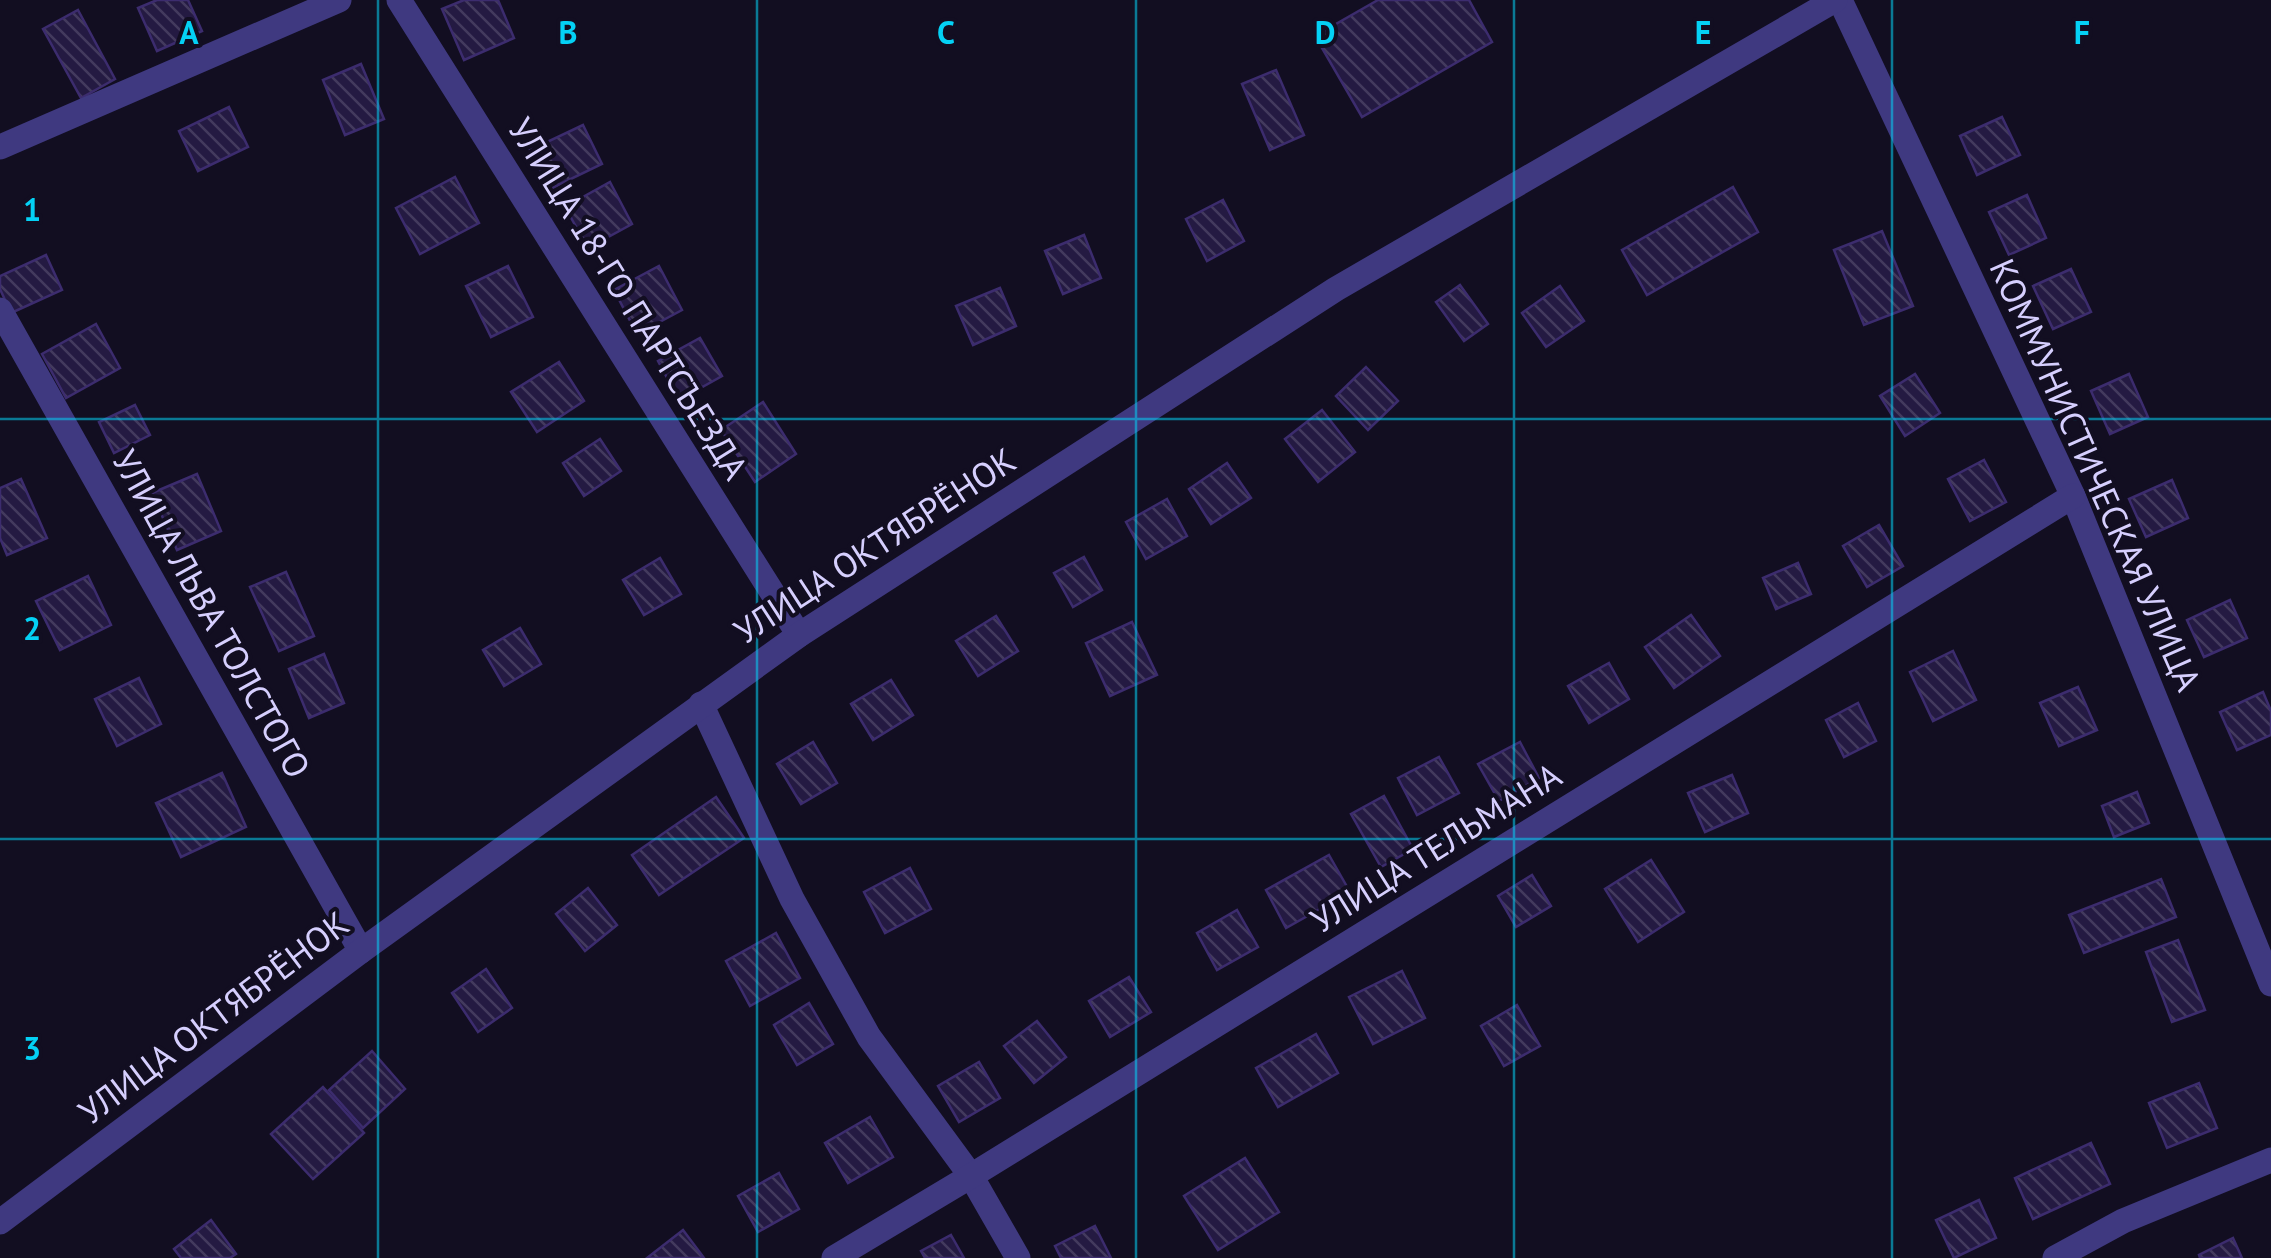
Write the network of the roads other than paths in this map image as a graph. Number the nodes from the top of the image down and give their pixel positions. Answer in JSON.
{"nodes":[{"id":1,"x":339,"y":0,"type":"edge"},
{"id":2,"x":399,"y":0,"type":"edge"},
{"id":3,"x":1838,"y":0,"type":"edge"},
{"id":4,"x":0,"y":147,"type":"edge"},
{"id":5,"x":0,"y":310,"type":"edge"},
{"id":6,"x":2072,"y":496,"type":"junction"},
{"id":7,"x":799,"y":634,"type":"junction"},
{"id":8,"x":702,"y":704,"type":"junction"},
{"id":9,"x":361,"y":951,"type":"junction"},
{"id":10,"x":2271,"y":984,"type":"edge"},
{"id":11,"x":2271,"y":1160,"type":"edge"},
{"id":12,"x":971,"y":1176,"type":"junction"},
{"id":13,"x":0,"y":1222,"type":"edge"},
{"id":14,"x":834,"y":1258,"type":"edge"},
{"id":15,"x":1018,"y":1258,"type":"edge"},
{"id":16,"x":2055,"y":1258,"type":"edge"}],
"edges":[{"from":1,"to":4,"type":"street"},
{"from":2,"to":7,"type":"street","name":"УЛИЦА 18-ГО ПАРТСЪЕЗДА"},
{"from":3,"to":6,"type":"street","name":"КОММУНИСТИЧЕСКАЯ УЛИЦА"},
{"from":3,"to":7,"type":"street","name":"УЛИЦА ОКТЯБРЁНОК"},
{"from":5,"to":9,"type":"street","name":"УЛИЦА ЛЬВА ТОЛСТОГО"},
{"from":6,"to":10,"type":"street","name":"КОММУНИСТИЧЕСКАЯ УЛИЦА"},
{"from":6,"to":12,"type":"street","name":"УЛИЦА ТЕЛЬМАНА"},
{"from":7,"to":8,"type":"street","name":"УЛИЦА ОКТЯБРЁНОК"},
{"from":8,"to":9,"type":"street","name":"УЛИЦА ОКТЯБРЁНОК"},
{"from":8,"to":12,"type":"street"},
{"from":9,"to":13,"type":"street","name":"УЛИЦА ОКТЯБРЁНОК"},
{"from":11,"to":16,"type":"street"},
{"from":12,"to":14,"type":"street","name":"УЛИЦА ТЕЛЬМАНА"},
{"from":12,"to":15,"type":"street"}]}
